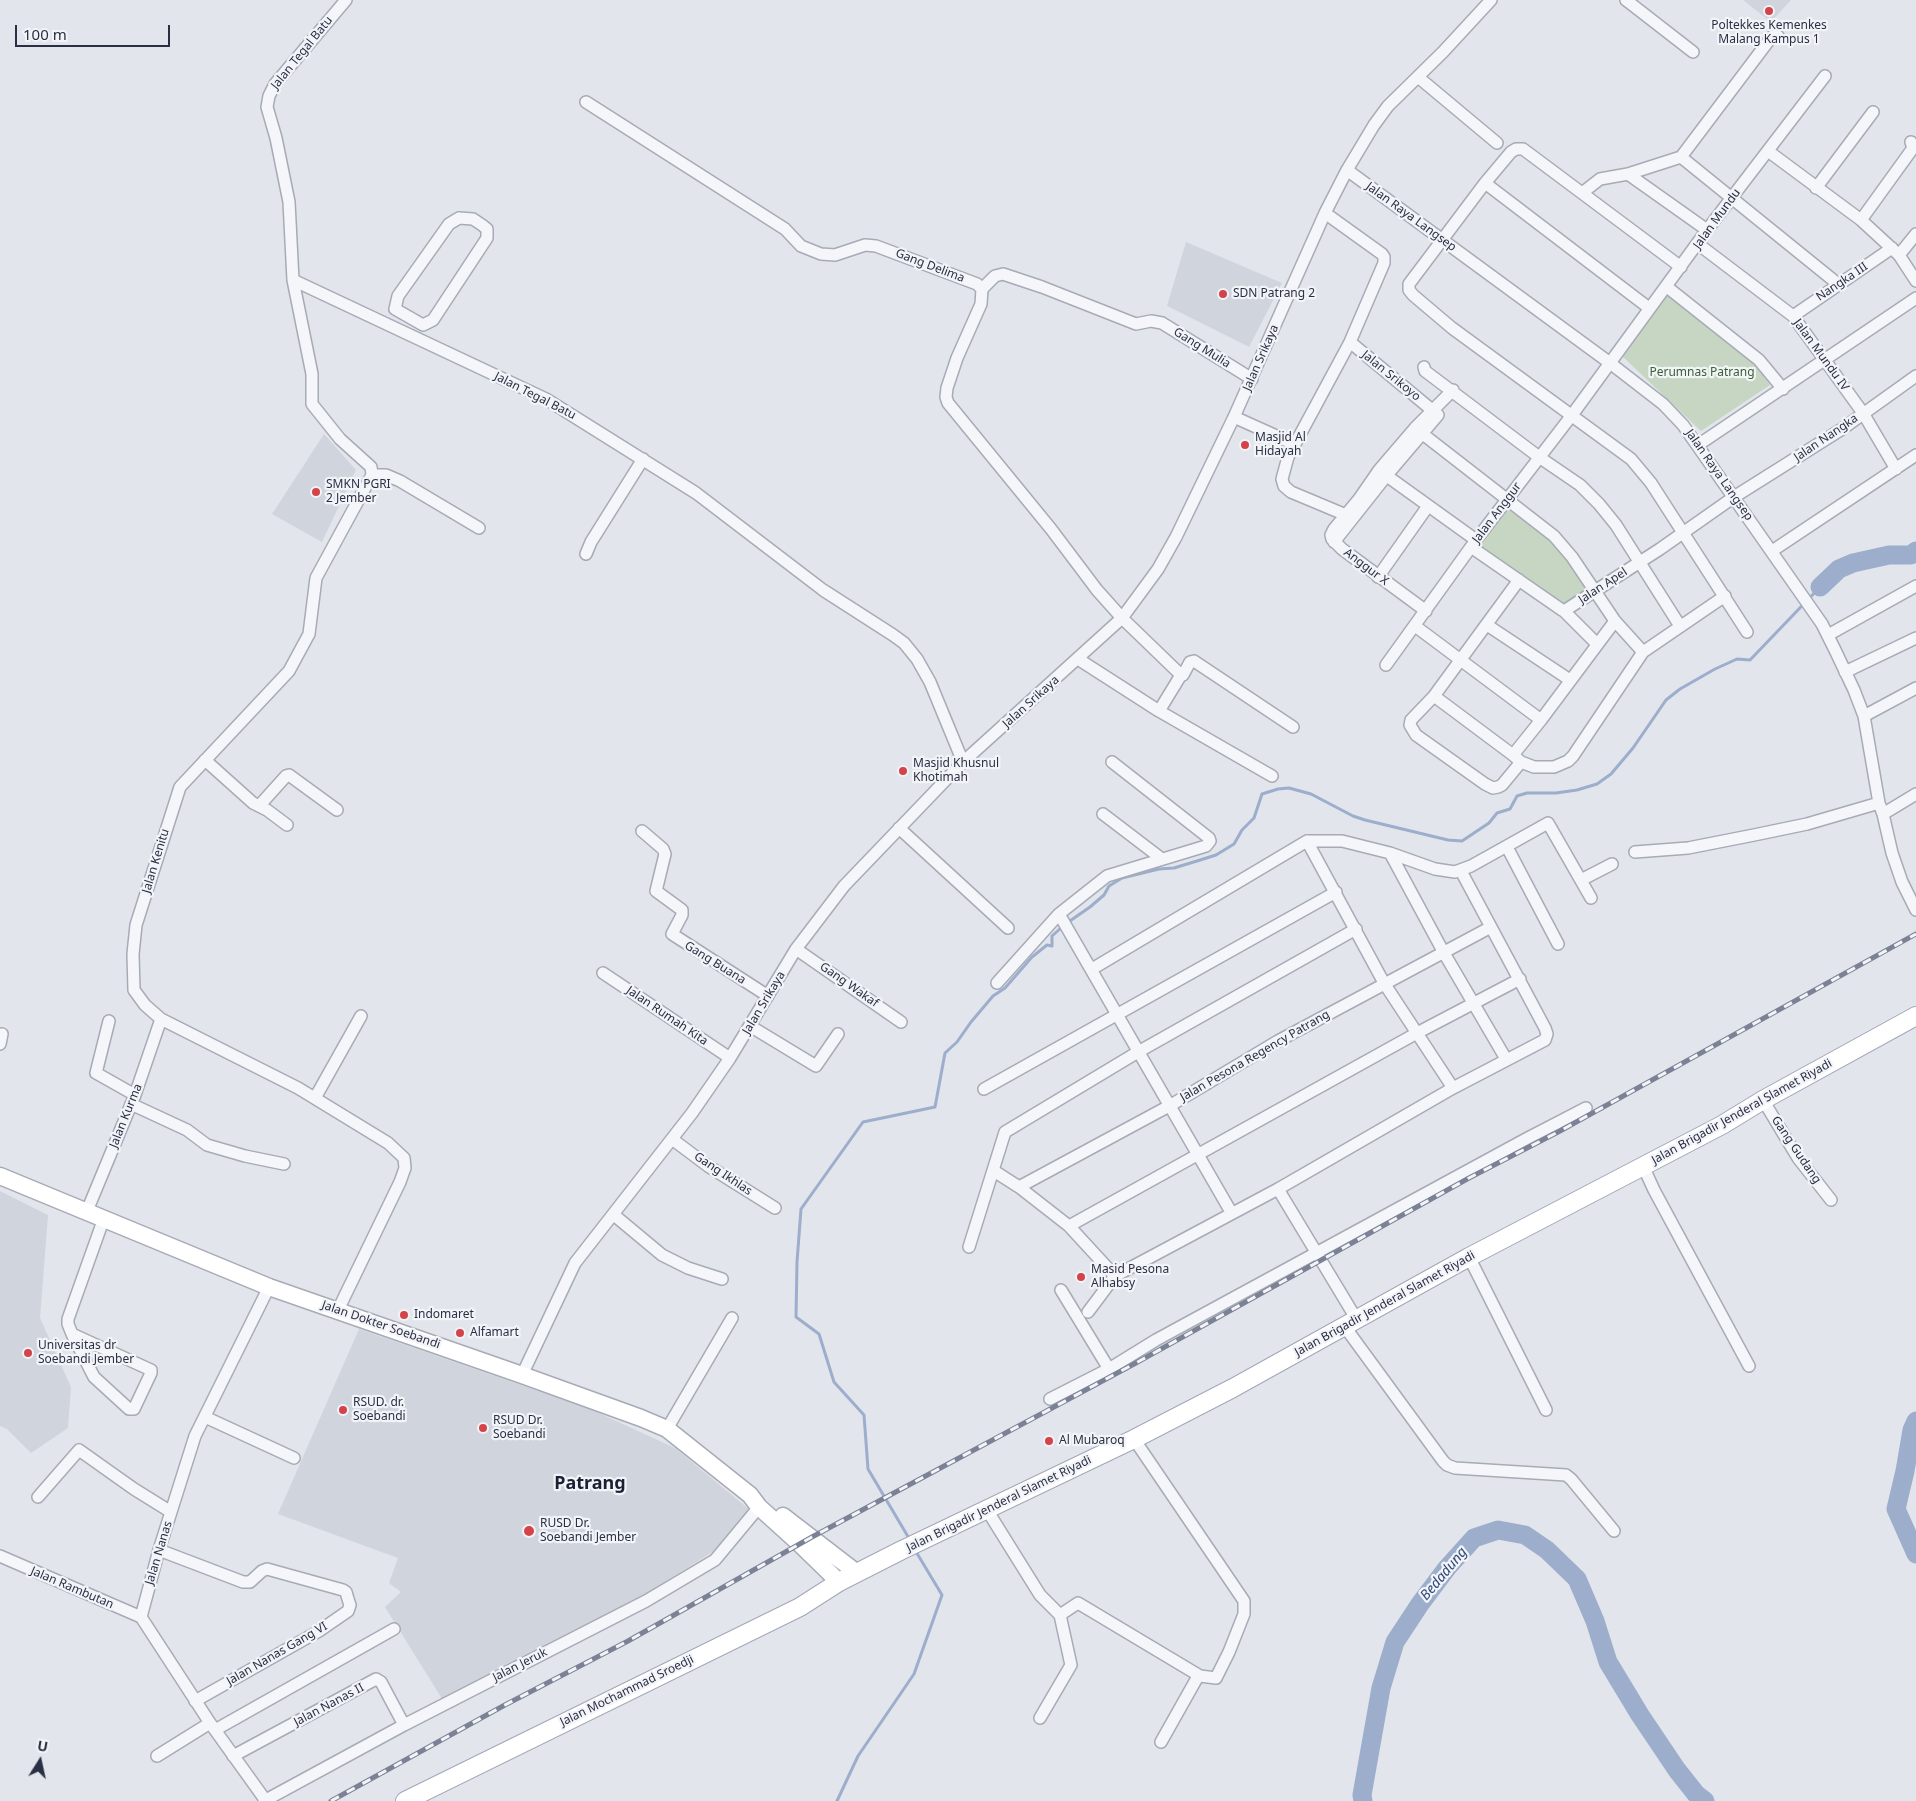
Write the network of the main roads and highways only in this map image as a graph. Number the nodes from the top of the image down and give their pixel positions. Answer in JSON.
{"nodes":[{"id":1,"x":1916,"y":1016,"type":"edge"},
{"id":2,"x":0,"y":1176,"type":"edge"},
{"id":3,"x":848,"y":1578,"type":"junction"},
{"id":4,"x":405,"y":1801,"type":"edge"}],
"edges":[{"from":1,"to":3,"type":"main road","name":"Jalan Brigadir Jenderal Slamet Riyadi"},
{"from":2,"to":3,"type":"main road","name":"Jalan Dokter Soebandi"},
{"from":3,"to":4,"type":"main road","name":"Jalan Mochammad Sroedji"}]}
